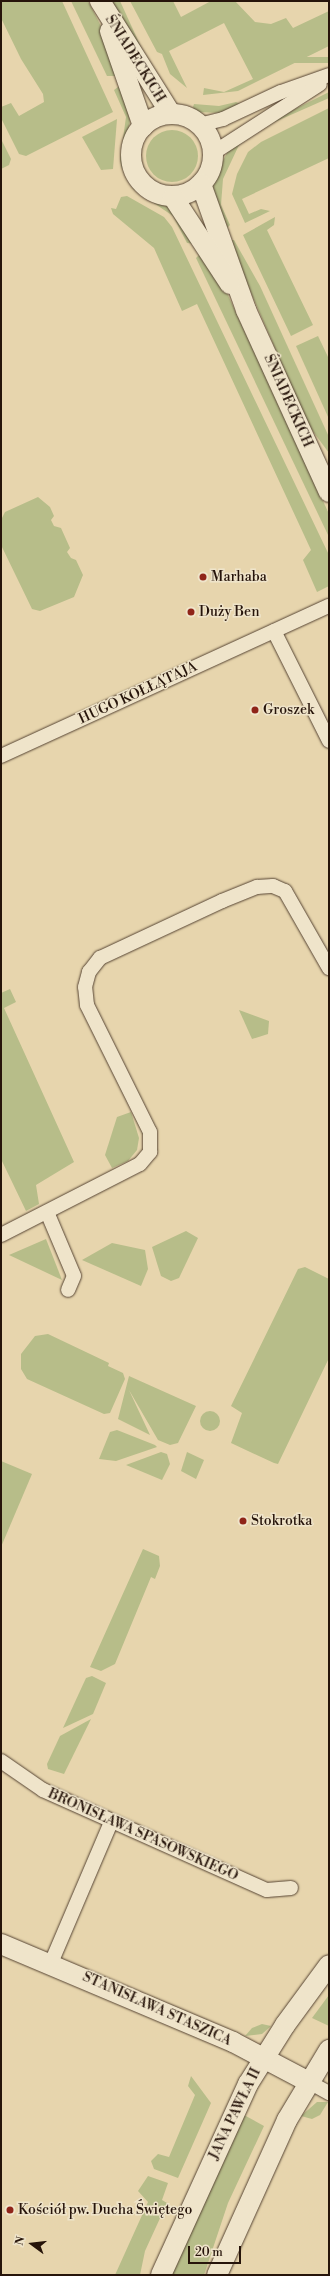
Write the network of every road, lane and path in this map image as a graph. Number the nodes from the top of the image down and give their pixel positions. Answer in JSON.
{"nodes":[{"id":1,"x":100,"y":2,"type":"edge"},
{"id":2,"x":329,"y":75,"type":"edge"},
{"id":3,"x":329,"y":79,"type":"edge"},
{"id":4,"x":171,"y":114,"type":"junction"},
{"id":5,"x":199,"y":125,"type":"junction"},
{"id":6,"x":144,"y":126,"type":"junction"},
{"id":7,"x":213,"y":153,"type":"junction"},
{"id":8,"x":201,"y":184,"type":"junction"},
{"id":9,"x":173,"y":196,"type":"junction"},
{"id":10,"x":246,"y":310,"type":"junction"},
{"id":11,"x":329,"y":492,"type":"edge"},
{"id":12,"x":329,"y":606,"type":"edge"},
{"id":13,"x":274,"y":631,"type":"junction"},
{"id":14,"x":329,"y":741,"type":"edge"},
{"id":15,"x":2,"y":754,"type":"edge"},
{"id":16,"x":329,"y":968,"type":"edge"},
{"id":17,"x":47,"y":1212,"type":"junction"},
{"id":18,"x":1,"y":1235,"type":"edge"},
{"id":19,"x":68,"y":1290,"type":"dead end"},
{"id":20,"x":1,"y":1762,"type":"edge"},
{"id":21,"x":112,"y":1822,"type":"junction"},
{"id":22,"x":291,"y":1888,"type":"dead end"},
{"id":23,"x":1,"y":1944,"type":"edge"},
{"id":24,"x":51,"y":1963,"type":"junction"},
{"id":25,"x":329,"y":1964,"type":"edge"},
{"id":26,"x":329,"y":2050,"type":"edge"},
{"id":27,"x":263,"y":2058,"type":"junction"},
{"id":28,"x":309,"y":2082,"type":"junction"},
{"id":29,"x":329,"y":2093,"type":"edge"},
{"id":30,"x":161,"y":2275,"type":"edge"},
{"id":31,"x":217,"y":2275,"type":"edge"}],
"edges":[{"from":1,"to":4,"type":"street","name":"ŚNIADECKICH"},
{"from":1,"to":6,"type":"street","name":"ŚNIADECKICH"},
{"from":2,"to":5,"type":"street"},
{"from":3,"to":7,"type":"street"},
{"from":4,"to":5,"type":"street"},
{"from":4,"to":6,"type":"street"},
{"from":5,"to":7,"type":"street"},
{"from":6,"to":9,"type":"street"},
{"from":7,"to":8,"type":"street"},
{"from":8,"to":9,"type":"street"},
{"from":8,"to":10,"type":"street","name":"ŚNIADECKICH"},
{"from":9,"to":10,"type":"street","name":"ŚNIADECKICH"},
{"from":10,"to":11,"type":"street","name":"ŚNIADECKICH"},
{"from":12,"to":13,"type":"street","name":"HUGO KOŁŁĄTAJA"},
{"from":13,"to":14,"type":"street"},
{"from":13,"to":15,"type":"street","name":"HUGO KOŁŁĄTAJA"},
{"from":16,"to":17,"type":"street"},
{"from":17,"to":18,"type":"street"},
{"from":17,"to":19,"type":"street"},
{"from":20,"to":21,"type":"street","name":"BRONISŁAWA SPASOWSKIEGO"},
{"from":21,"to":22,"type":"street","name":"BRONISŁAWA SPASOWSKIEGO"},
{"from":21,"to":24,"type":"street"},
{"from":23,"to":24,"type":"street","name":"STANISŁAWA STASZICA"},
{"from":24,"to":27,"type":"street","name":"STANISŁAWA STASZICA"},
{"from":25,"to":27,"type":"street","name":"JANA PAWŁA II"},
{"from":26,"to":28,"type":"street"},
{"from":27,"to":28,"type":"street","name":"STANISŁAWA STASZICA"},
{"from":27,"to":30,"type":"street","name":"JANA PAWŁA II"},
{"from":28,"to":29,"type":"street"},
{"from":28,"to":31,"type":"street"}]}
